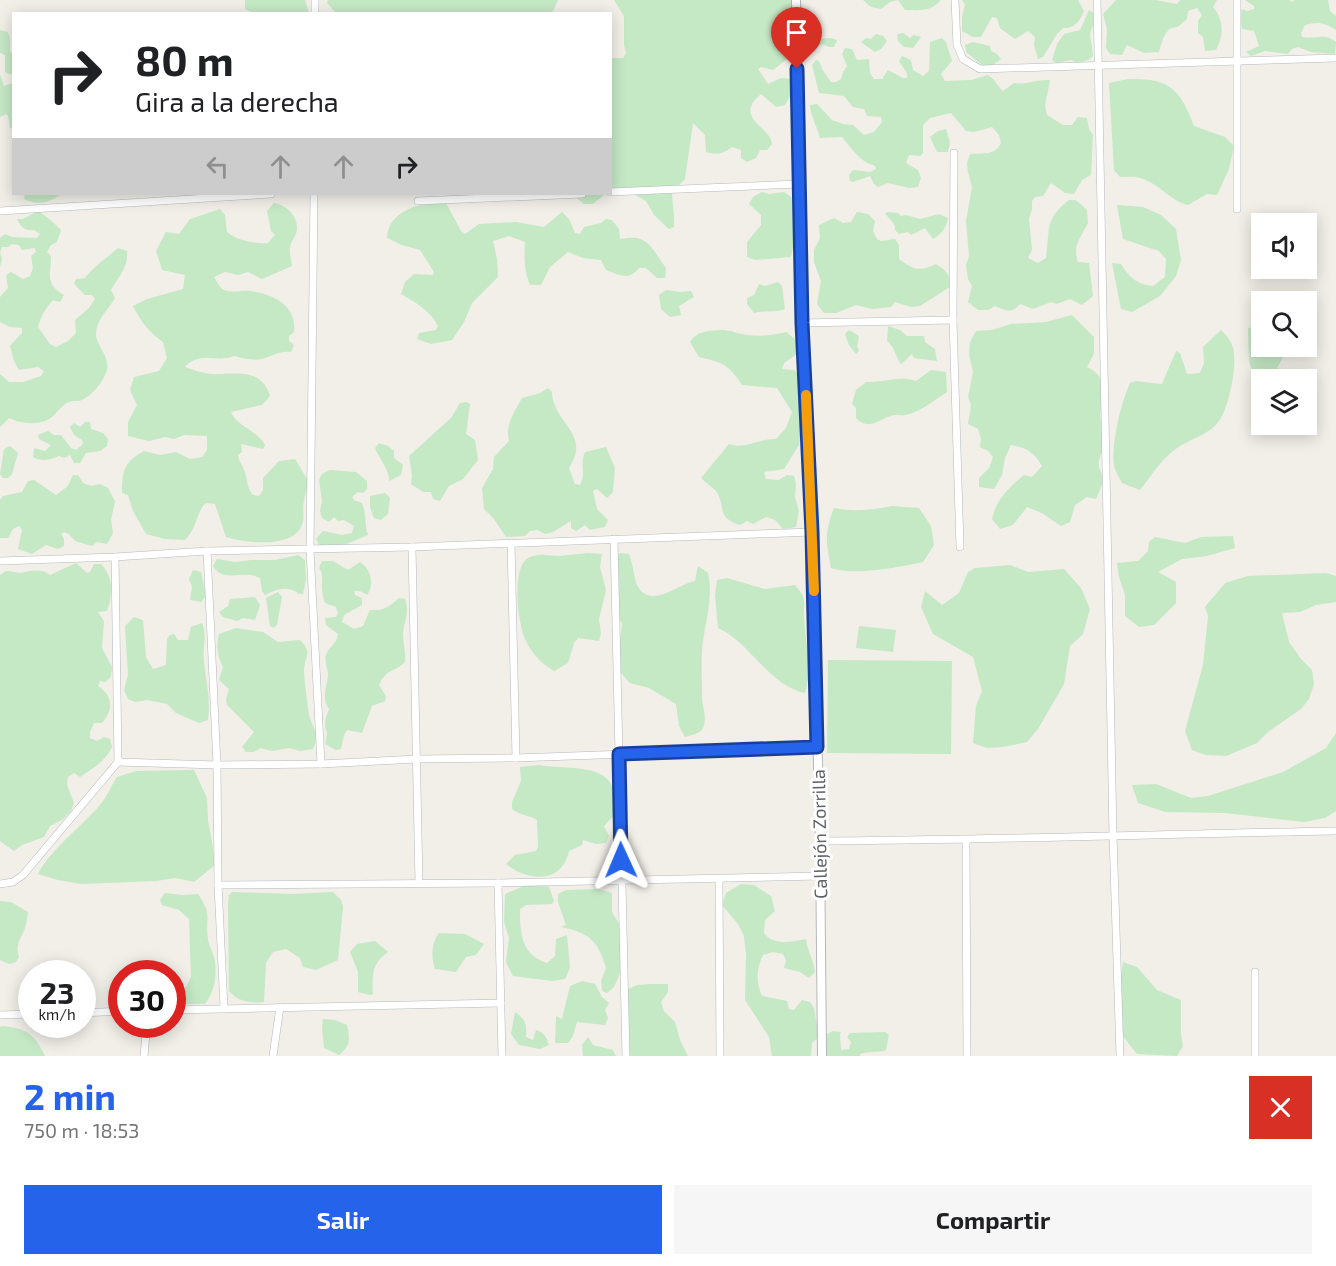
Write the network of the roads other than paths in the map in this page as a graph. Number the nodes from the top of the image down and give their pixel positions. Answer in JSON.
{"nodes":[{"id":1,"x":796,"y":0,"type":"edge"},
{"id":2,"x":955,"y":0,"type":"edge"},
{"id":3,"x":1097,"y":0,"type":"edge"},
{"id":4,"x":1237,"y":0,"type":"edge"},
{"id":5,"x":1336,"y":58,"type":"edge"},
{"id":6,"x":1238,"y":61,"type":"junction"},
{"id":7,"x":1099,"y":66,"type":"junction"},
{"id":8,"x":954,"y":153,"type":"dead end"},
{"id":9,"x":800,"y":184,"type":"junction"},
{"id":10,"x":612,"y":192,"type":"edge"},
{"id":11,"x":255,"y":195,"type":"edge"},
{"id":12,"x":314,"y":195,"type":"edge"},
{"id":13,"x":558,"y":195,"type":"edge"},
{"id":14,"x":417,"y":201,"type":"dead end"},
{"id":15,"x":1237,"y":209,"type":"dead end"},
{"id":16,"x":0,"y":211,"type":"edge"},
{"id":17,"x":953,"y":320,"type":"junction"},
{"id":18,"x":802,"y":323,"type":"junction"},
{"id":19,"x":812,"y":532,"type":"junction"},
{"id":20,"x":614,"y":539,"type":"junction"},
{"id":21,"x":511,"y":543,"type":"junction"},
{"id":22,"x":960,"y":546,"type":"dead end"},
{"id":23,"x":412,"y":547,"type":"junction"},
{"id":24,"x":309,"y":550,"type":"junction"},
{"id":25,"x":207,"y":551,"type":"junction"},
{"id":26,"x":115,"y":557,"type":"junction"},
{"id":27,"x":0,"y":561,"type":"edge"},
{"id":28,"x":817,"y":747,"type":"junction"},
{"id":29,"x":619,"y":754,"type":"junction"},
{"id":30,"x":516,"y":758,"type":"junction"},
{"id":31,"x":417,"y":759,"type":"junction"},
{"id":32,"x":118,"y":762,"type":"junction"},
{"id":33,"x":321,"y":764,"type":"junction"},
{"id":34,"x":217,"y":765,"type":"junction"},
{"id":35,"x":1336,"y":831,"type":"edge"},
{"id":36,"x":1113,"y":835,"type":"junction"},
{"id":37,"x":966,"y":840,"type":"junction"},
{"id":38,"x":820,"y":841,"type":"junction"},
{"id":39,"x":820,"y":876,"type":"junction"},
{"id":40,"x":719,"y":879,"type":"junction"},
{"id":41,"x":622,"y":881,"type":"junction"},
{"id":42,"x":419,"y":883,"type":"junction"},
{"id":43,"x":498,"y":883,"type":"junction"},
{"id":44,"x":0,"y":885,"type":"edge"},
{"id":45,"x":218,"y":885,"type":"junction"},
{"id":46,"x":1255,"y":972,"type":"dead end"},
{"id":47,"x":501,"y":1003,"type":"junction"},
{"id":48,"x":280,"y":1007,"type":"junction"},
{"id":49,"x":224,"y":1008,"type":"junction"},
{"id":50,"x":186,"y":1009,"type":"edge"},
{"id":51,"x":18,"y":1014,"type":"edge"},
{"id":52,"x":0,"y":1015,"type":"edge"},
{"id":53,"x":146,"y":1038,"type":"edge"},
{"id":54,"x":144,"y":1056,"type":"edge"},
{"id":55,"x":273,"y":1056,"type":"edge"},
{"id":56,"x":502,"y":1056,"type":"edge"},
{"id":57,"x":626,"y":1056,"type":"edge"},
{"id":58,"x":720,"y":1056,"type":"edge"},
{"id":59,"x":822,"y":1056,"type":"edge"},
{"id":60,"x":967,"y":1056,"type":"edge"},
{"id":61,"x":1120,"y":1056,"type":"edge"},
{"id":62,"x":1255,"y":1056,"type":"edge"}],
"edges":[{"from":1,"to":9,"type":"street","name":"Callejón Zorrilla"},
{"from":2,"to":7,"type":"street"},
{"from":3,"to":7,"type":"street"},
{"from":4,"to":6,"type":"street"},
{"from":5,"to":6,"type":"street"},
{"from":6,"to":7,"type":"street"},
{"from":6,"to":15,"type":"street"},
{"from":7,"to":36,"type":"street"},
{"from":8,"to":17,"type":"street"},
{"from":9,"to":10,"type":"street"},
{"from":9,"to":18,"type":"street","name":"Callejón Zorrilla"},
{"from":11,"to":16,"type":"street"},
{"from":12,"to":24,"type":"street"},
{"from":13,"to":14,"type":"street"},
{"from":17,"to":18,"type":"street"},
{"from":17,"to":22,"type":"street"},
{"from":18,"to":19,"type":"street","name":"Callejón Zorrilla"},
{"from":19,"to":20,"type":"street"},
{"from":19,"to":28,"type":"street","name":"Callejón Zorrilla"},
{"from":20,"to":21,"type":"street"},
{"from":20,"to":29,"type":"street"},
{"from":21,"to":23,"type":"street"},
{"from":21,"to":30,"type":"street"},
{"from":23,"to":24,"type":"street"},
{"from":23,"to":31,"type":"street"},
{"from":24,"to":25,"type":"street"},
{"from":24,"to":33,"type":"street"},
{"from":25,"to":26,"type":"street"},
{"from":25,"to":34,"type":"street"},
{"from":26,"to":27,"type":"street"},
{"from":26,"to":32,"type":"street"},
{"from":28,"to":29,"type":"street"},
{"from":28,"to":38,"type":"street","name":"Callejón Zorrilla"},
{"from":29,"to":30,"type":"street"},
{"from":29,"to":41,"type":"street"},
{"from":30,"to":31,"type":"street"},
{"from":31,"to":33,"type":"street"},
{"from":31,"to":42,"type":"street"},
{"from":32,"to":34,"type":"street"},
{"from":32,"to":44,"type":"street"},
{"from":33,"to":34,"type":"street"},
{"from":34,"to":45,"type":"street"},
{"from":35,"to":36,"type":"street"},
{"from":36,"to":37,"type":"street"},
{"from":36,"to":61,"type":"street"},
{"from":37,"to":38,"type":"street"},
{"from":37,"to":60,"type":"street"},
{"from":38,"to":39,"type":"street","name":"Callejón Zorrilla"},
{"from":39,"to":40,"type":"street"},
{"from":39,"to":59,"type":"street","name":"Callejón Zorrilla"},
{"from":40,"to":41,"type":"street"},
{"from":40,"to":58,"type":"street"},
{"from":41,"to":43,"type":"street"},
{"from":41,"to":57,"type":"street"},
{"from":42,"to":43,"type":"street"},
{"from":42,"to":45,"type":"street"},
{"from":43,"to":47,"type":"street"},
{"from":45,"to":49,"type":"street"},
{"from":46,"to":62,"type":"street"},
{"from":47,"to":48,"type":"street"},
{"from":47,"to":56,"type":"street"},
{"from":48,"to":49,"type":"street"},
{"from":48,"to":55,"type":"street"},
{"from":49,"to":50,"type":"street"},
{"from":51,"to":52,"type":"street"},
{"from":53,"to":54,"type":"street"}]}
